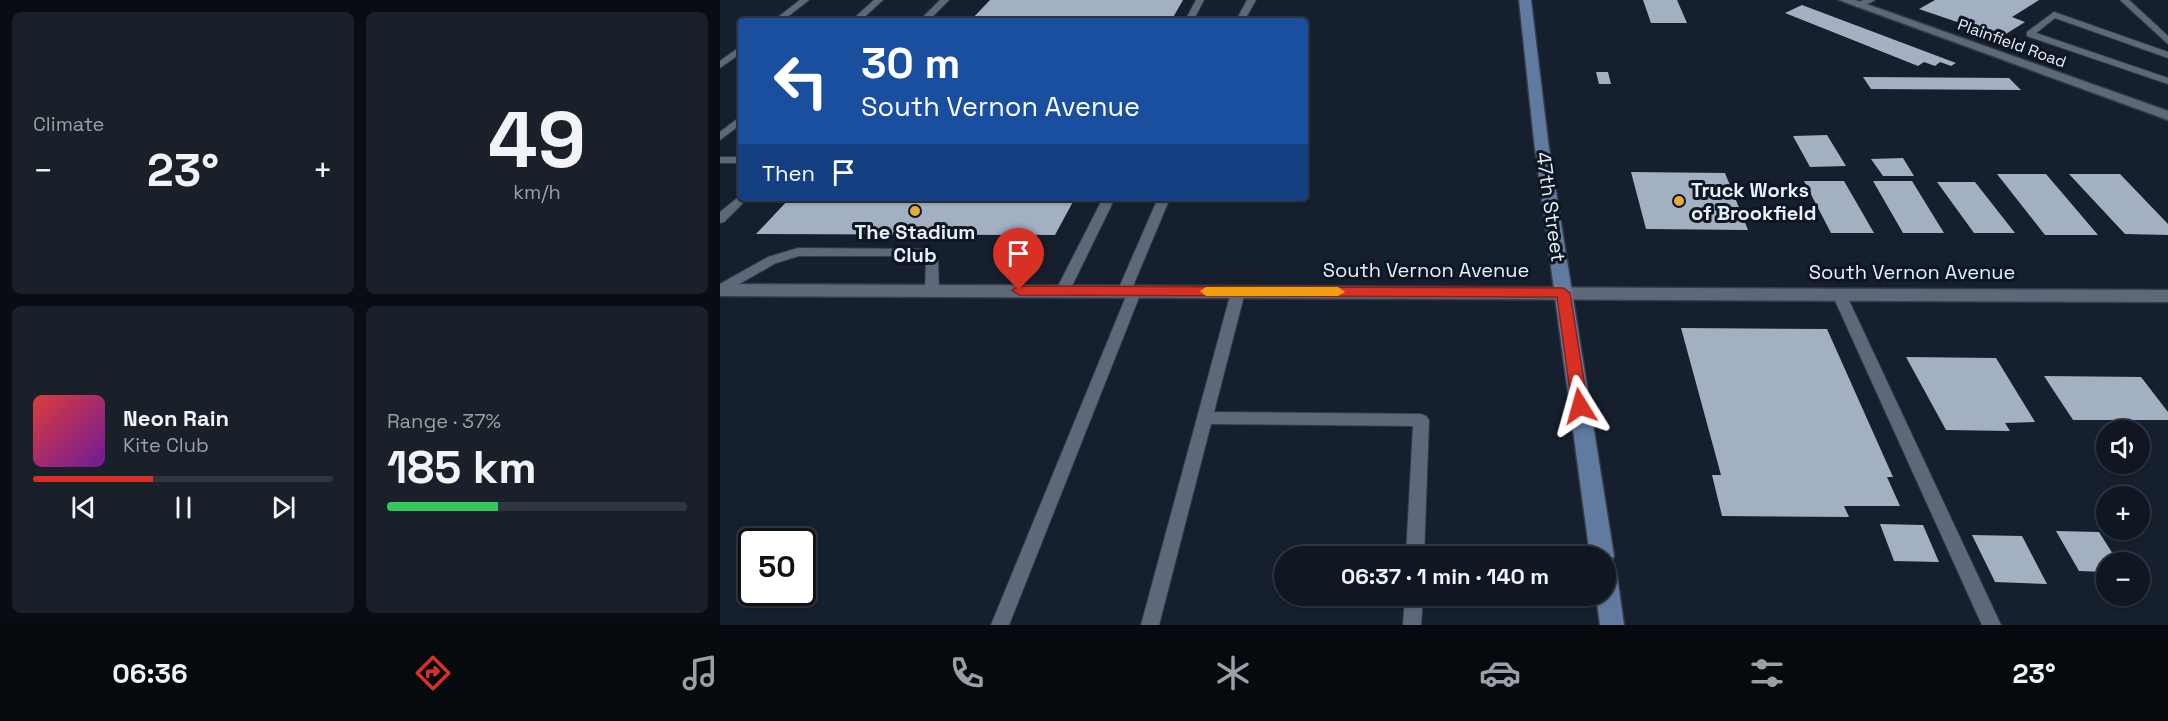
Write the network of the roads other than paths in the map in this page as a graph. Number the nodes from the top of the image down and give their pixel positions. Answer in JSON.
{"nodes":[{"id":1,"x":805,"y":0,"type":"edge"},
{"id":2,"x":879,"y":0,"type":"edge"},
{"id":3,"x":945,"y":0,"type":"edge"},
{"id":4,"x":1200,"y":0,"type":"edge"},
{"id":5,"x":1252,"y":0,"type":"edge"},
{"id":6,"x":1525,"y":0,"type":"edge"},
{"id":7,"x":1845,"y":0,"type":"edge"},
{"id":8,"x":2124,"y":0,"type":"edge"},
{"id":9,"x":1865,"y":3,"type":"edge"},
{"id":10,"x":781,"y":18,"type":"edge"},
{"id":11,"x":858,"y":18,"type":"edge"},
{"id":12,"x":926,"y":18,"type":"edge"},
{"id":13,"x":1191,"y":18,"type":"edge"},
{"id":14,"x":1241,"y":18,"type":"edge"},
{"id":15,"x":2168,"y":41,"type":"edge"},
{"id":16,"x":738,"y":51,"type":"edge"},
{"id":17,"x":2168,"y":55,"type":"edge"},
{"id":18,"x":720,"y":65,"type":"edge"},
{"id":19,"x":2168,"y":81,"type":"edge"},
{"id":20,"x":2168,"y":116,"type":"edge"},
{"id":21,"x":738,"y":122,"type":"edge"},
{"id":22,"x":720,"y":137,"type":"edge"},
{"id":23,"x":720,"y":160,"type":"edge"},
{"id":24,"x":738,"y":160,"type":"edge"},
{"id":25,"x":739,"y":201,"type":"edge"},
{"id":26,"x":1108,"y":201,"type":"edge"},
{"id":27,"x":1163,"y":201,"type":"edge"},
{"id":28,"x":720,"y":219,"type":"edge"},
{"id":29,"x":720,"y":290,"type":"edge"},
{"id":30,"x":1063,"y":290,"type":"junction"},
{"id":31,"x":1130,"y":290,"type":"junction"},
{"id":32,"x":932,"y":291,"type":"junction"},
{"id":33,"x":1238,"y":292,"type":"junction"},
{"id":34,"x":1563,"y":293,"type":"junction"},
{"id":35,"x":1839,"y":294,"type":"junction"},
{"id":36,"x":2168,"y":296,"type":"edge"},
{"id":37,"x":1205,"y":418,"type":"junction"},
{"id":38,"x":1415,"y":546,"type":"edge"},
{"id":39,"x":1601,"y":546,"type":"edge"},
{"id":40,"x":1413,"y":606,"type":"edge"},
{"id":41,"x":1609,"y":606,"type":"edge"},
{"id":42,"x":1000,"y":625,"type":"edge"},
{"id":43,"x":1150,"y":625,"type":"edge"},
{"id":44,"x":1412,"y":625,"type":"edge"},
{"id":45,"x":1612,"y":625,"type":"edge"},
{"id":46,"x":1992,"y":625,"type":"edge"}],
"edges":[{"from":1,"to":10,"type":"lane"},
{"from":2,"to":11,"type":"lane"},
{"from":3,"to":12,"type":"lane"},
{"from":4,"to":13,"type":"lane"},
{"from":5,"to":14,"type":"lane"},
{"from":6,"to":34,"type":"main road","name":"47th Street"},
{"from":7,"to":9,"type":"street","name":"Plainfield Road"},
{"from":8,"to":15,"type":"lane"},
{"from":9,"to":20,"type":"street","name":"Plainfield Road"},
{"from":16,"to":18,"type":"lane"},
{"from":17,"to":19,"type":"lane"},
{"from":21,"to":22,"type":"lane"},
{"from":23,"to":24,"type":"lane"},
{"from":25,"to":28,"type":"lane"},
{"from":26,"to":30,"type":"lane"},
{"from":27,"to":31,"type":"lane"},
{"from":29,"to":32,"type":"street","name":"South Vernon Avenue"},
{"from":29,"to":32,"type":"lane"},
{"from":30,"to":31,"type":"street","name":"South Vernon Avenue"},
{"from":30,"to":32,"type":"street","name":"South Vernon Avenue"},
{"from":31,"to":33,"type":"street","name":"South Vernon Avenue"},
{"from":31,"to":42,"type":"lane"},
{"from":33,"to":34,"type":"street","name":"South Vernon Avenue"},
{"from":33,"to":37,"type":"lane"},
{"from":34,"to":35,"type":"street","name":"South Vernon Avenue"},
{"from":34,"to":39,"type":"main road","name":"47th Street"},
{"from":35,"to":36,"type":"street","name":"South Vernon Avenue"},
{"from":35,"to":46,"type":"lane"},
{"from":37,"to":38,"type":"lane"},
{"from":37,"to":43,"type":"lane"},
{"from":40,"to":44,"type":"lane"},
{"from":41,"to":45,"type":"main road"}]}
